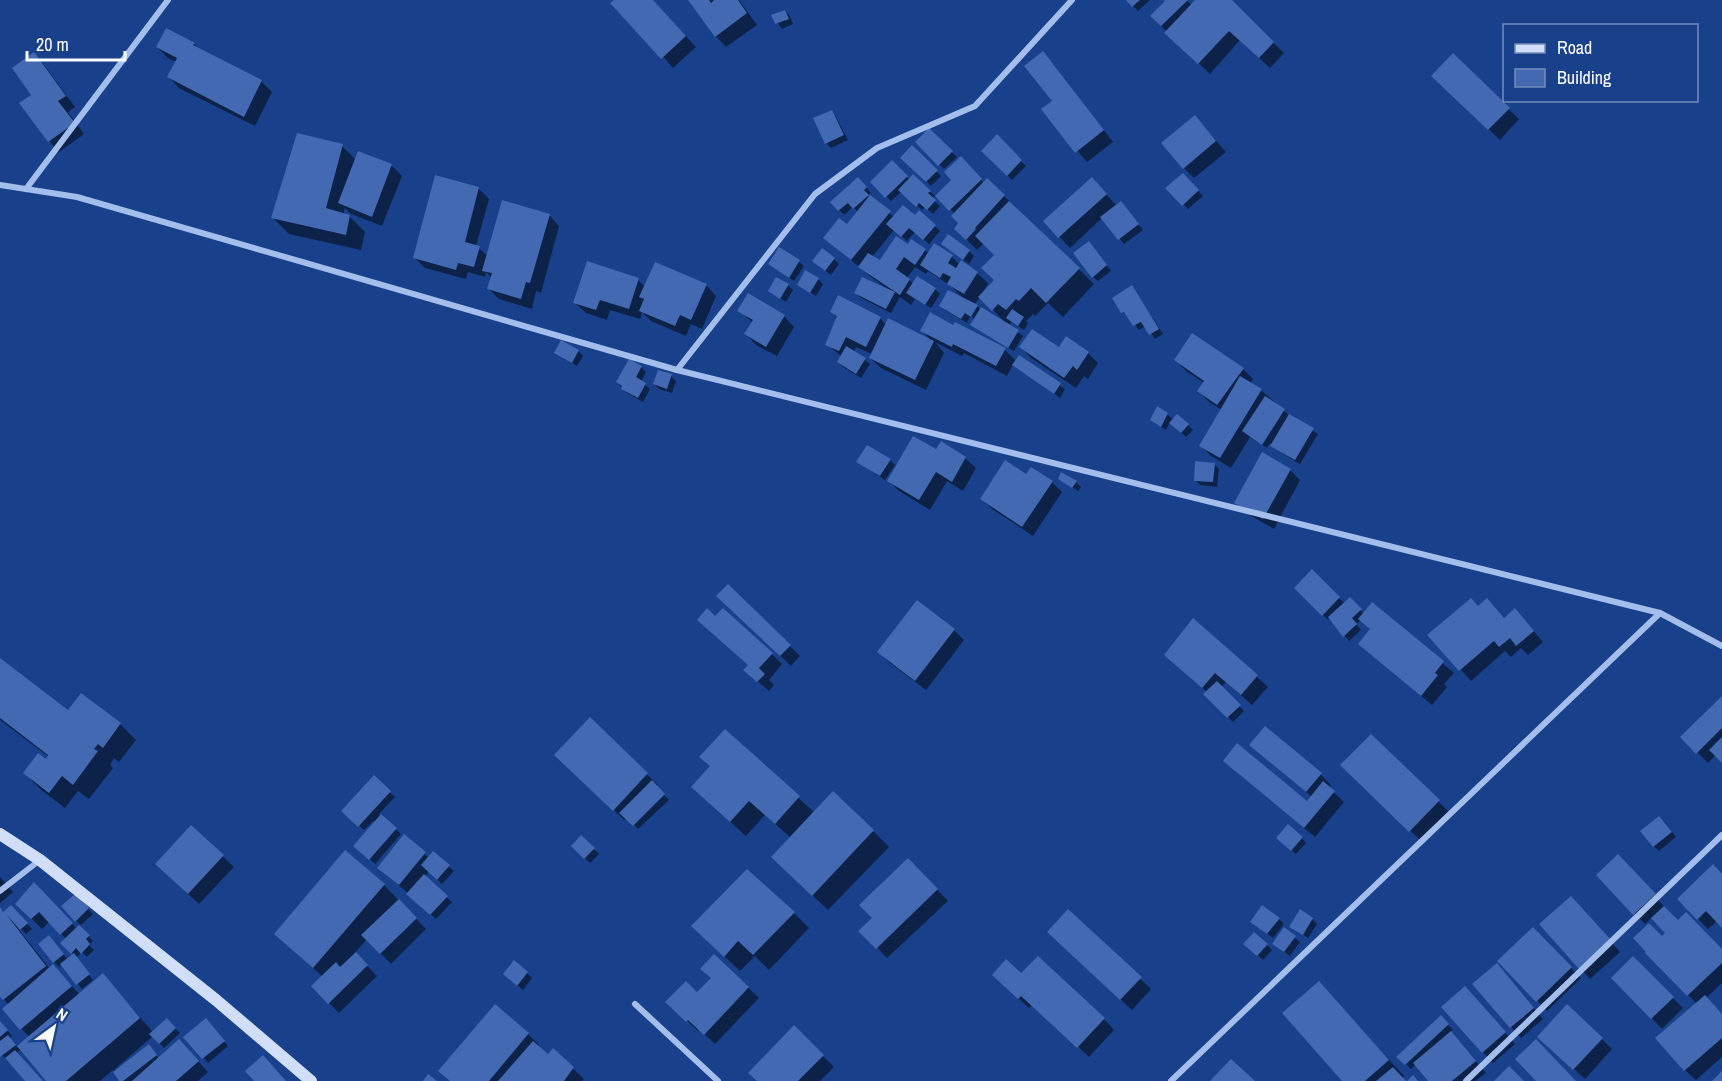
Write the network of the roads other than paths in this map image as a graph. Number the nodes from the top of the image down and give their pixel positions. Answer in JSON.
{"nodes":[{"id":1,"x":168,"y":0,"type":"edge"},
{"id":2,"x":1072,"y":0,"type":"edge"},
{"id":3,"x":0,"y":185,"type":"edge"},
{"id":4,"x":26,"y":189,"type":"junction"},
{"id":5,"x":677,"y":370,"type":"junction"},
{"id":6,"x":1660,"y":613,"type":"junction"},
{"id":7,"x":1722,"y":646,"type":"edge"},
{"id":8,"x":0,"y":834,"type":"edge"},
{"id":9,"x":1722,"y":835,"type":"edge"},
{"id":10,"x":40,"y":860,"type":"junction"},
{"id":11,"x":0,"y":891,"type":"edge"},
{"id":12,"x":635,"y":1004,"type":"dead end"},
{"id":13,"x":311,"y":1081,"type":"edge"},
{"id":14,"x":718,"y":1081,"type":"edge"},
{"id":15,"x":1171,"y":1081,"type":"edge"},
{"id":16,"x":1466,"y":1081,"type":"edge"}],
"edges":[{"from":1,"to":4,"type":"street"},
{"from":2,"to":5,"type":"street"},
{"from":3,"to":4,"type":"street"},
{"from":4,"to":5,"type":"street"},
{"from":5,"to":6,"type":"street"},
{"from":6,"to":7,"type":"street"},
{"from":6,"to":15,"type":"street"},
{"from":8,"to":10,"type":"street"},
{"from":9,"to":16,"type":"street"},
{"from":10,"to":11,"type":"street"},
{"from":10,"to":13,"type":"street"},
{"from":12,"to":14,"type":"street"}]}
